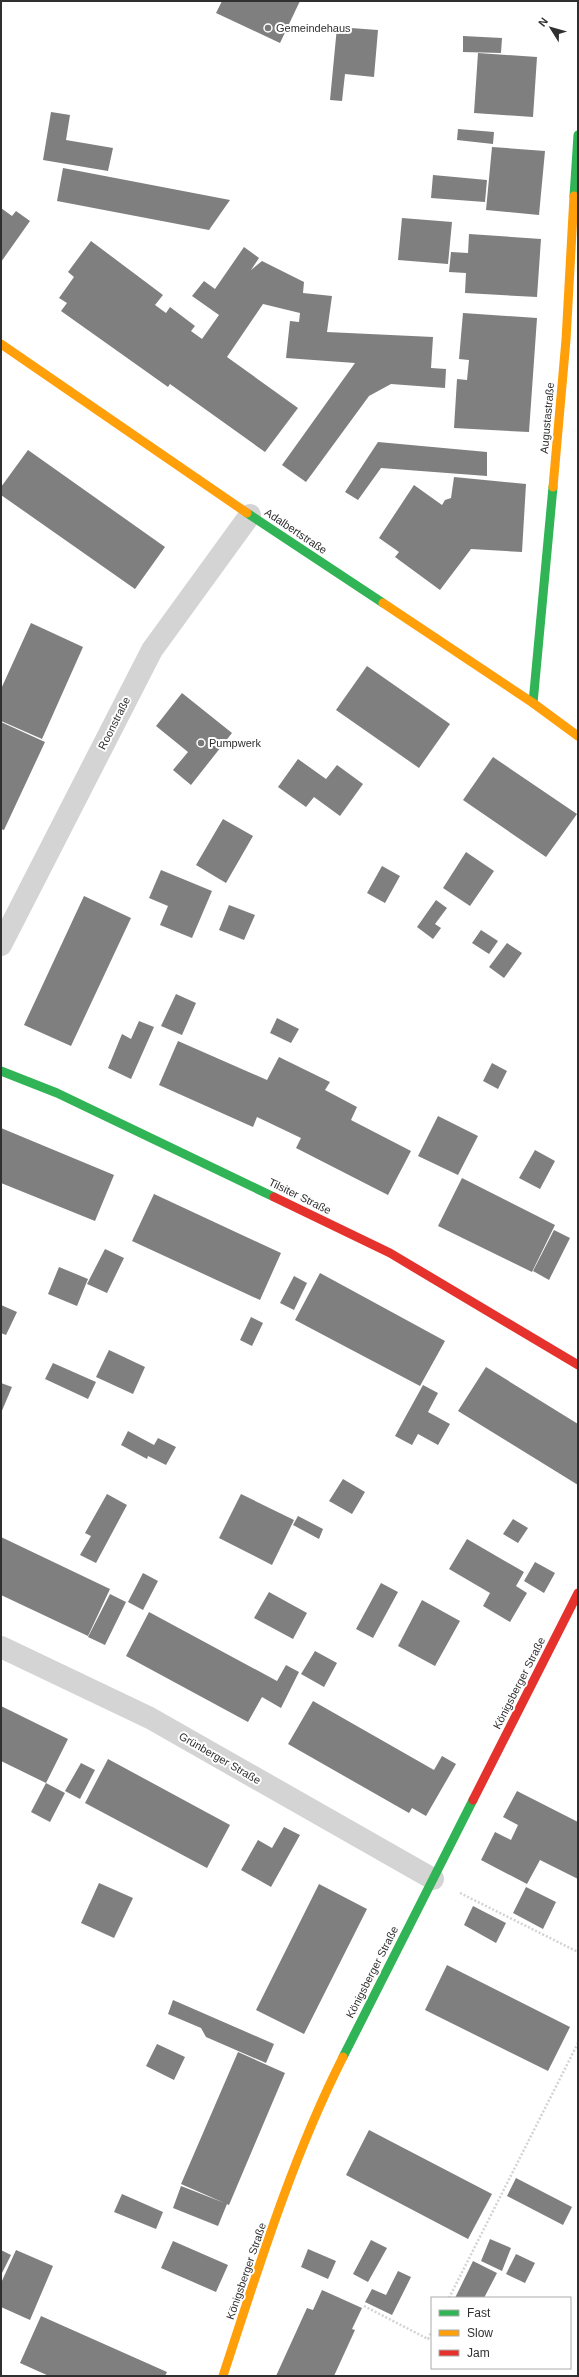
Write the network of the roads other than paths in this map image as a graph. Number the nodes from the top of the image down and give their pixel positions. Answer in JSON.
{"nodes":[{"id":1,"x":578,"y":134,"type":"edge"},
{"id":2,"x":1,"y":344,"type":"edge"},
{"id":3,"x":250,"y":515,"type":"junction"},
{"id":4,"x":533,"y":703,"type":"junction"},
{"id":5,"x":578,"y":736,"type":"edge"},
{"id":6,"x":1,"y":945,"type":"edge"},
{"id":7,"x":1,"y":1070,"type":"edge"},
{"id":8,"x":578,"y":1365,"type":"edge"},
{"id":9,"x":578,"y":1594,"type":"edge"},
{"id":10,"x":1,"y":1647,"type":"edge"},
{"id":11,"x":434,"y":1880,"type":"junction"},
{"id":12,"x":223,"y":2376,"type":"edge"}],
"edges":[{"from":1,"to":4,"type":"street","name":"Augustastraße"},
{"from":2,"to":3,"type":"street","name":"Adalbertstraße"},
{"from":3,"to":4,"type":"street","name":"Adalbertstraße"},
{"from":3,"to":6,"type":"street","name":"Roonstraße"},
{"from":4,"to":5,"type":"street","name":"Adalbertstraße"},
{"from":7,"to":8,"type":"street","name":"Tilsiter Straße"},
{"from":9,"to":11,"type":"street","name":"Königsberger Straße"},
{"from":10,"to":11,"type":"street","name":"Grünberger Straße"},
{"from":11,"to":12,"type":"street","name":"Königsberger Straße"}]}
